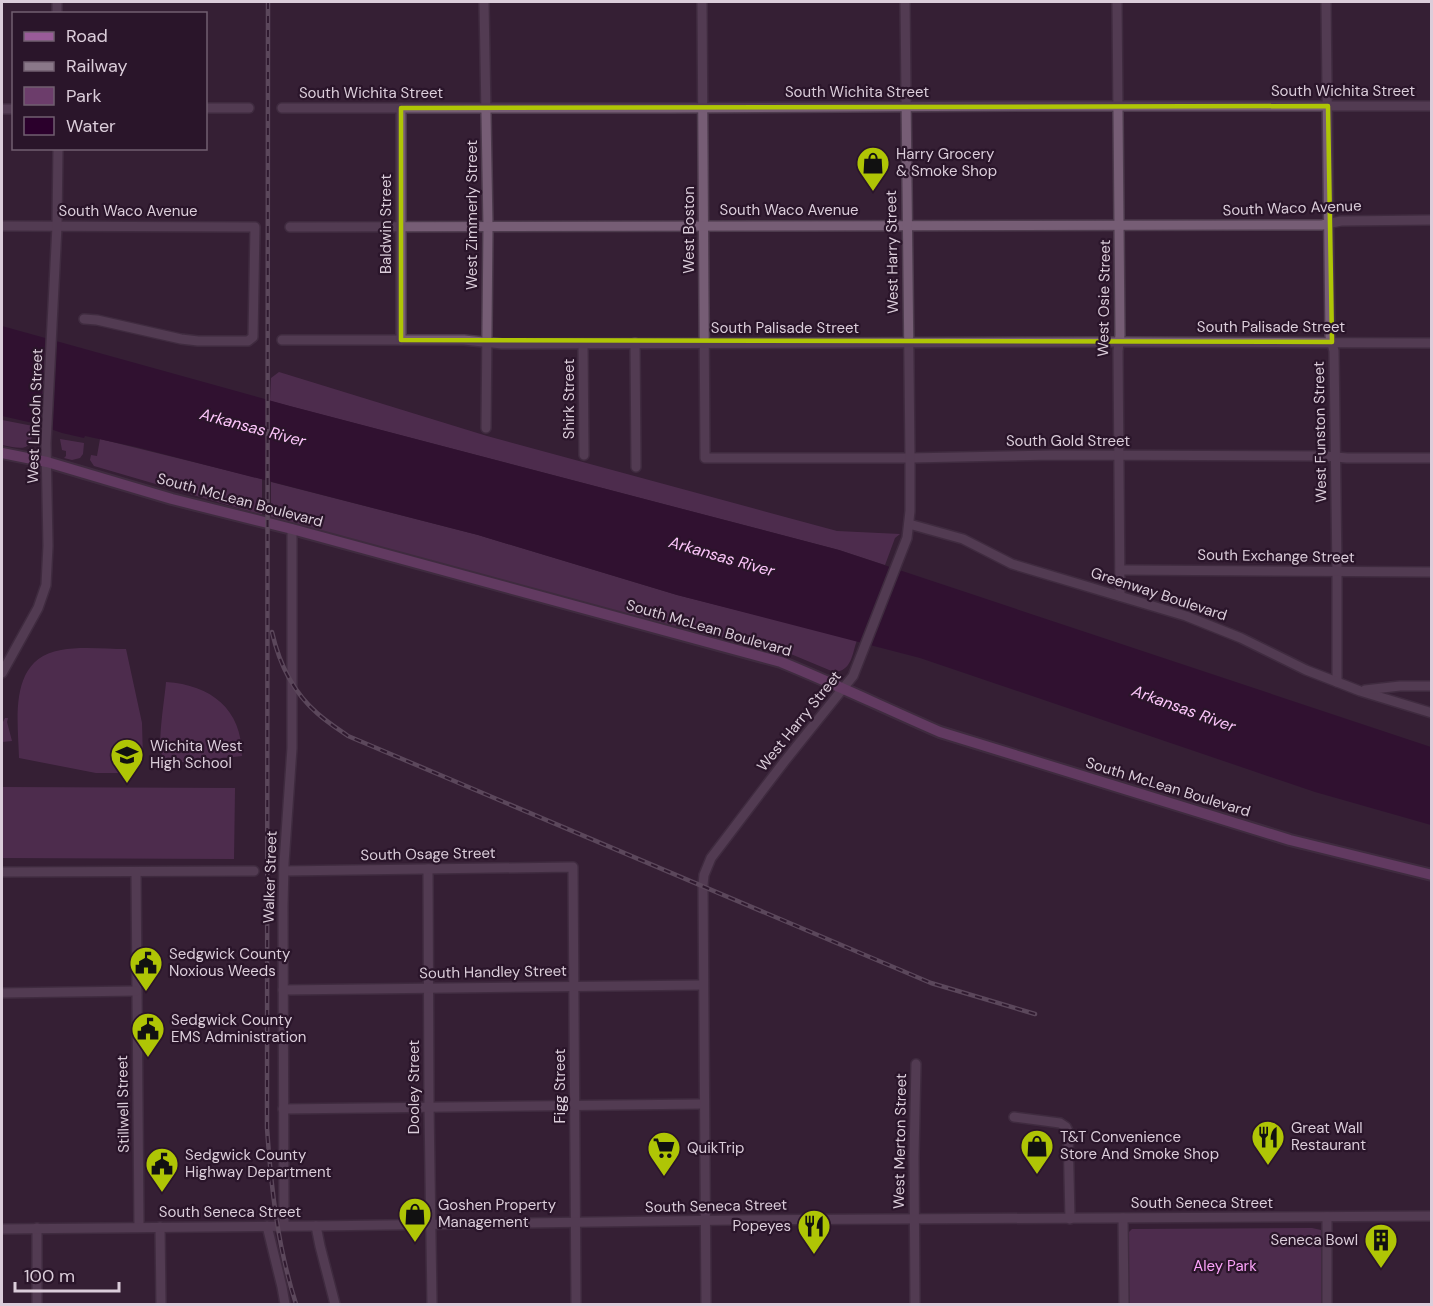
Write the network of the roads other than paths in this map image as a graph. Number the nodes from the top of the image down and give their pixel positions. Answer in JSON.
{"nodes":[{"id":1,"x":484,"y":2,"type":"edge"},
{"id":2,"x":702,"y":2,"type":"edge"},
{"id":3,"x":905,"y":2,"type":"edge"},
{"id":4,"x":1118,"y":2,"type":"edge"},
{"id":5,"x":1326,"y":2,"type":"edge"},
{"id":6,"x":1328,"y":106,"type":"junction"},
{"id":7,"x":1431,"y":106,"type":"edge"},
{"id":8,"x":906,"y":107,"type":"junction"},
{"id":9,"x":1119,"y":107,"type":"junction"},
{"id":10,"x":207,"y":108,"type":"edge"},
{"id":11,"x":249,"y":108,"type":"dead end"},
{"id":12,"x":282,"y":108,"type":"dead end"},
{"id":13,"x":401,"y":108,"type":"junction"},
{"id":14,"x":486,"y":108,"type":"junction"},
{"id":15,"x":703,"y":108,"type":"junction"},
{"id":16,"x":58,"y":150,"type":"edge"},
{"id":17,"x":1431,"y":220,"type":"edge"},
{"id":18,"x":1329,"y":224,"type":"junction"},
{"id":19,"x":907,"y":225,"type":"junction"},
{"id":20,"x":2,"y":226,"type":"edge"},
{"id":21,"x":57,"y":226,"type":"junction"},
{"id":22,"x":704,"y":226,"type":"junction"},
{"id":23,"x":1120,"y":226,"type":"junction"},
{"id":24,"x":290,"y":227,"type":"dead end"},
{"id":25,"x":402,"y":227,"type":"junction"},
{"id":26,"x":488,"y":227,"type":"junction"},
{"id":27,"x":84,"y":319,"type":"dead end"},
{"id":28,"x":282,"y":340,"type":"dead end"},
{"id":29,"x":400,"y":340,"type":"junction"},
{"id":30,"x":487,"y":342,"type":"junction"},
{"id":31,"x":909,"y":342,"type":"junction"},
{"id":32,"x":1119,"y":342,"type":"junction"},
{"id":33,"x":1332,"y":342,"type":"junction"},
{"id":34,"x":635,"y":343,"type":"junction"},
{"id":35,"x":705,"y":343,"type":"junction"},
{"id":36,"x":1431,"y":343,"type":"edge"},
{"id":37,"x":583,"y":344,"type":"junction"},
{"id":38,"x":486,"y":428,"type":"dead end"},
{"id":39,"x":2,"y":453,"type":"edge"},
{"id":40,"x":584,"y":455,"type":"dead end"},
{"id":41,"x":1119,"y":456,"type":"junction"},
{"id":42,"x":1335,"y":457,"type":"junction"},
{"id":43,"x":705,"y":458,"type":"joint"},
{"id":44,"x":910,"y":458,"type":"junction"},
{"id":45,"x":1431,"y":458,"type":"edge"},
{"id":46,"x":47,"y":462,"type":"junction"},
{"id":47,"x":636,"y":467,"type":"dead end"},
{"id":48,"x":909,"y":525,"type":"junction"},
{"id":49,"x":292,"y":529,"type":"junction"},
{"id":50,"x":1120,"y":570,"type":"junction"},
{"id":51,"x":1337,"y":571,"type":"junction"},
{"id":52,"x":1431,"y":572,"type":"edge"},
{"id":53,"x":1120,"y":596,"type":"junction"},
{"id":54,"x":2,"y":673,"type":"edge"},
{"id":55,"x":1337,"y":682,"type":"junction"},
{"id":56,"x":1431,"y":686,"type":"edge"},
{"id":57,"x":844,"y":688,"type":"junction"},
{"id":58,"x":1360,"y":691,"type":"junction"},
{"id":59,"x":1431,"y":713,"type":"edge"},
{"id":60,"x":573,"y":867,"type":"joint"},
{"id":61,"x":428,"y":869,"type":"junction"},
{"id":62,"x":254,"y":871,"type":"dead end"},
{"id":63,"x":284,"y":871,"type":"junction"},
{"id":64,"x":136,"y":872,"type":"junction"},
{"id":65,"x":2,"y":873,"type":"edge"},
{"id":66,"x":1431,"y":876,"type":"edge"},
{"id":67,"x":703,"y":985,"type":"junction"},
{"id":68,"x":574,"y":987,"type":"junction"},
{"id":69,"x":429,"y":988,"type":"junction"},
{"id":70,"x":283,"y":990,"type":"junction"},
{"id":71,"x":136,"y":991,"type":"junction"},
{"id":72,"x":2,"y":993,"type":"edge"},
{"id":73,"x":916,"y":1064,"type":"dead end"},
{"id":74,"x":704,"y":1104,"type":"junction"},
{"id":75,"x":575,"y":1106,"type":"junction"},
{"id":76,"x":429,"y":1107,"type":"junction"},
{"id":77,"x":283,"y":1109,"type":"junction"},
{"id":78,"x":1014,"y":1117,"type":"dead end"},
{"id":79,"x":1431,"y":1216,"type":"edge"},
{"id":80,"x":1327,"y":1217,"type":"junction"},
{"id":81,"x":1124,"y":1218,"type":"junction"},
{"id":82,"x":915,"y":1219,"type":"junction"},
{"id":83,"x":1070,"y":1219,"type":"junction"},
{"id":84,"x":706,"y":1221,"type":"junction"},
{"id":85,"x":575,"y":1222,"type":"junction"},
{"id":86,"x":431,"y":1224,"type":"junction"},
{"id":87,"x":267,"y":1226,"type":"junction"},
{"id":88,"x":284,"y":1226,"type":"junction"},
{"id":89,"x":316,"y":1226,"type":"junction"},
{"id":90,"x":139,"y":1227,"type":"junction"},
{"id":91,"x":160,"y":1227,"type":"junction"},
{"id":92,"x":2,"y":1228,"type":"edge"},
{"id":93,"x":37,"y":1228,"type":"junction"},
{"id":94,"x":37,"y":1305,"type":"edge"},
{"id":95,"x":161,"y":1305,"type":"edge"},
{"id":96,"x":285,"y":1305,"type":"edge"},
{"id":97,"x":335,"y":1305,"type":"edge"},
{"id":98,"x":432,"y":1305,"type":"edge"},
{"id":99,"x":576,"y":1305,"type":"edge"},
{"id":100,"x":706,"y":1305,"type":"edge"},
{"id":101,"x":915,"y":1305,"type":"edge"},
{"id":102,"x":1124,"y":1305,"type":"edge"},
{"id":103,"x":1327,"y":1305,"type":"edge"}],
"edges":[{"from":1,"to":14,"type":"street","name":"West Zimmerly Street"},
{"from":2,"to":15,"type":"street","name":"West Boston"},
{"from":3,"to":8,"type":"street","name":"West Harry Street"},
{"from":4,"to":9,"type":"street","name":"West Osie Street"},
{"from":5,"to":6,"type":"street","name":"West Funston Street"},
{"from":6,"to":7,"type":"street","name":"South Wichita Street"},
{"from":6,"to":9,"type":"street","name":"South Wichita Street"},
{"from":6,"to":18,"type":"street","name":"West Funston Street"},
{"from":8,"to":9,"type":"street","name":"South Wichita Street"},
{"from":8,"to":15,"type":"street","name":"South Wichita Street"},
{"from":8,"to":19,"type":"street","name":"West Harry Street"},
{"from":9,"to":23,"type":"street","name":"West Osie Street"},
{"from":10,"to":11,"type":"street"},
{"from":12,"to":13,"type":"street","name":"South Wichita Street"},
{"from":13,"to":14,"type":"street","name":"South Wichita Street"},
{"from":13,"to":25,"type":"street","name":"Baldwin Street"},
{"from":14,"to":15,"type":"street","name":"South Wichita Street"},
{"from":14,"to":26,"type":"street","name":"West Zimmerly Street"},
{"from":15,"to":22,"type":"street","name":"West Boston"},
{"from":16,"to":21,"type":"street","name":"West Lincoln Street"},
{"from":17,"to":18,"type":"street","name":"South Waco Avenue"},
{"from":18,"to":23,"type":"street","name":"South Waco Avenue"},
{"from":18,"to":33,"type":"street","name":"West Funston Street"},
{"from":19,"to":22,"type":"street","name":"South Waco Avenue"},
{"from":19,"to":23,"type":"street","name":"South Waco Avenue"},
{"from":19,"to":31,"type":"street","name":"West Harry Street"},
{"from":20,"to":21,"type":"street","name":"South Waco Avenue"},
{"from":21,"to":27,"type":"street","name":"South Waco Avenue"},
{"from":21,"to":46,"type":"street","name":"West Lincoln Street"},
{"from":22,"to":26,"type":"street","name":"South Waco Avenue"},
{"from":22,"to":35,"type":"street","name":"West Boston"},
{"from":23,"to":32,"type":"street","name":"West Osie Street"},
{"from":24,"to":25,"type":"street","name":"South Waco Avenue"},
{"from":25,"to":26,"type":"street","name":"South Waco Avenue"},
{"from":25,"to":29,"type":"street","name":"Baldwin Street"},
{"from":26,"to":30,"type":"street","name":"West Zimmerly Street"},
{"from":28,"to":29,"type":"street","name":"South Palisade Street"},
{"from":29,"to":30,"type":"street","name":"South Palisade Street"},
{"from":30,"to":37,"type":"street","name":"South Palisade Street"},
{"from":30,"to":38,"type":"street","name":"West Zimmerly Street"},
{"from":31,"to":32,"type":"street","name":"South Palisade Street"},
{"from":31,"to":35,"type":"street","name":"South Palisade Street"},
{"from":31,"to":44,"type":"street","name":"West Harry Street"},
{"from":32,"to":33,"type":"street","name":"South Palisade Street"},
{"from":32,"to":41,"type":"street","name":"West Osie Street"},
{"from":33,"to":36,"type":"street","name":"South Palisade Street"},
{"from":33,"to":42,"type":"street","name":"West Funston Street"},
{"from":34,"to":35,"type":"street","name":"South Palisade Street"},
{"from":34,"to":37,"type":"street","name":"South Palisade Street"},
{"from":34,"to":47,"type":"street"},
{"from":35,"to":43,"type":"street","name":"West Boston"},
{"from":37,"to":40,"type":"street","name":"Shirk Street"},
{"from":39,"to":46,"type":"main road","name":"South McLean Boulevard"},
{"from":41,"to":42,"type":"street","name":"South Gold Street"},
{"from":41,"to":44,"type":"street","name":"South Gold Street"},
{"from":41,"to":50,"type":"street","name":"West Osie Street"},
{"from":42,"to":45,"type":"street","name":"South Gold Street"},
{"from":42,"to":51,"type":"street","name":"West Funston Street"},
{"from":43,"to":44,"type":"street","name":"South Gold Street"},
{"from":44,"to":48,"type":"street","name":"West Harry Street"},
{"from":46,"to":49,"type":"main road","name":"South McLean Boulevard"},
{"from":46,"to":54,"type":"street","name":"West Lincoln Street"},
{"from":48,"to":53,"type":"street","name":"Greenway Boulevard"},
{"from":48,"to":57,"type":"street","name":"West Harry Street"},
{"from":49,"to":57,"type":"main road","name":"South McLean Boulevard"},
{"from":49,"to":63,"type":"street","name":"Walker Street"},
{"from":50,"to":51,"type":"street","name":"South Exchange Street"},
{"from":50,"to":53,"type":"street","name":"West Osie Street"},
{"from":51,"to":52,"type":"street","name":"South Exchange Street"},
{"from":51,"to":55,"type":"street","name":"West Funston Street"},
{"from":53,"to":55,"type":"street","name":"Greenway Boulevard"},
{"from":55,"to":58,"type":"street","name":"Greenway Boulevard"},
{"from":56,"to":58,"type":"street"},
{"from":57,"to":66,"type":"main road","name":"South McLean Boulevard"},
{"from":57,"to":67,"type":"street","name":"West Harry Street"},
{"from":58,"to":59,"type":"street","name":"Greenway Boulevard"},
{"from":60,"to":61,"type":"street","name":"South Osage Street"},
{"from":60,"to":68,"type":"street","name":"Figg Street"},
{"from":61,"to":63,"type":"street","name":"South Osage Street"},
{"from":61,"to":69,"type":"street","name":"Dooley Street"},
{"from":62,"to":64,"type":"street"},
{"from":63,"to":70,"type":"street","name":"Walker Street"},
{"from":64,"to":65,"type":"street"},
{"from":64,"to":71,"type":"street","name":"Stillwell Street"},
{"from":67,"to":68,"type":"street","name":"South Handley Street"},
{"from":67,"to":74,"type":"street","name":"West Harry Street"},
{"from":68,"to":69,"type":"street","name":"South Handley Street"},
{"from":68,"to":75,"type":"street","name":"Figg Street"},
{"from":69,"to":70,"type":"street","name":"South Handley Street"},
{"from":69,"to":76,"type":"street","name":"Dooley Street"},
{"from":70,"to":77,"type":"street","name":"Walker Street"},
{"from":71,"to":72,"type":"street"},
{"from":71,"to":90,"type":"street","name":"Stillwell Street"},
{"from":73,"to":82,"type":"street","name":"West Merton Street"},
{"from":74,"to":75,"type":"street"},
{"from":74,"to":84,"type":"street","name":"West Harry Street"},
{"from":75,"to":76,"type":"street"},
{"from":75,"to":85,"type":"street","name":"Figg Street"},
{"from":76,"to":77,"type":"street"},
{"from":76,"to":86,"type":"street","name":"Dooley Street"},
{"from":77,"to":88,"type":"street","name":"Walker Street"},
{"from":78,"to":83,"type":"street"},
{"from":79,"to":80,"type":"street","name":"South Seneca Street"},
{"from":80,"to":81,"type":"street","name":"South Seneca Street"},
{"from":80,"to":103,"type":"street"},
{"from":81,"to":83,"type":"street","name":"South Seneca Street"},
{"from":81,"to":102,"type":"street"},
{"from":82,"to":83,"type":"street","name":"South Seneca Street"},
{"from":82,"to":84,"type":"street","name":"South Seneca Street"},
{"from":82,"to":101,"type":"street","name":"West Merton Street"},
{"from":84,"to":85,"type":"street","name":"South Seneca Street"},
{"from":84,"to":100,"type":"street","name":"West Harry Street"},
{"from":85,"to":86,"type":"street","name":"South Seneca Street"},
{"from":85,"to":99,"type":"street","name":"Figg Street"},
{"from":86,"to":89,"type":"street","name":"South Seneca Street"},
{"from":86,"to":98,"type":"street","name":"Dooley Street"},
{"from":87,"to":88,"type":"street","name":"South Seneca Street"},
{"from":87,"to":91,"type":"street","name":"South Seneca Street"},
{"from":87,"to":96,"type":"street"},
{"from":88,"to":89,"type":"street","name":"South Seneca Street"},
{"from":89,"to":97,"type":"street"},
{"from":90,"to":91,"type":"street","name":"South Seneca Street"},
{"from":90,"to":93,"type":"street","name":"South Seneca Street"},
{"from":91,"to":95,"type":"street"},
{"from":92,"to":93,"type":"street","name":"South Seneca Street"},
{"from":93,"to":94,"type":"street"}]}
